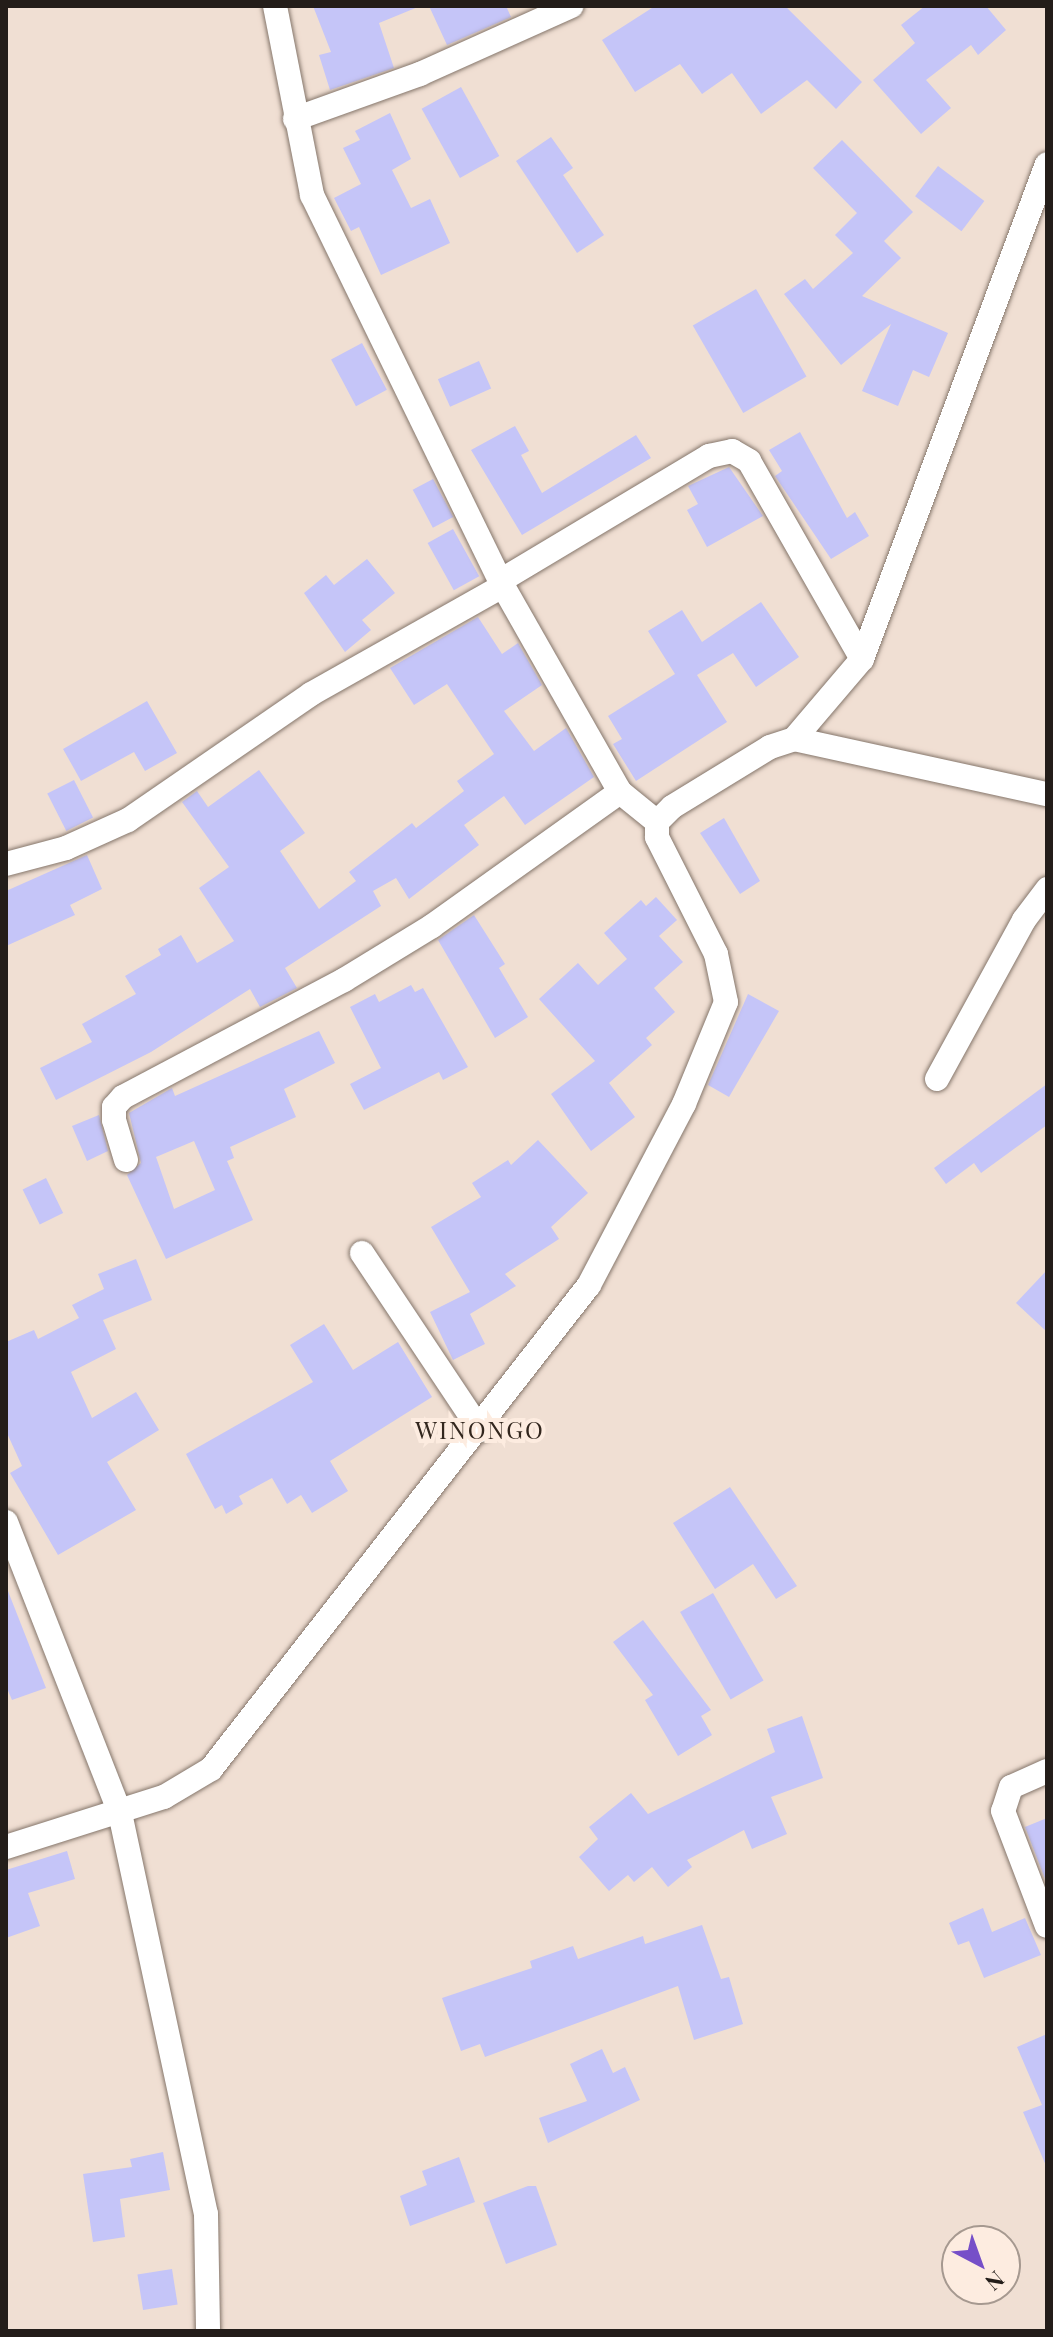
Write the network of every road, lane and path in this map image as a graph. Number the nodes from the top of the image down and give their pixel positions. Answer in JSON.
{"nodes":[{"id":1,"x":275,"y":6,"type":"edge"},
{"id":2,"x":571,"y":6,"type":"edge"},
{"id":3,"x":295,"y":119,"type":"junction"},
{"id":4,"x":1047,"y":164,"type":"edge"},
{"id":5,"x":502,"y":583,"type":"junction"},
{"id":6,"x":862,"y":659,"type":"junction"},
{"id":7,"x":794,"y":739,"type":"junction"},
{"id":8,"x":620,"y":792,"type":"junction"},
{"id":9,"x":1047,"y":794,"type":"edge"},
{"id":10,"x":657,"y":822,"type":"junction"},
{"id":11,"x":6,"y":864,"type":"edge"},
{"id":12,"x":1047,"y":889,"type":"edge"},
{"id":13,"x":937,"y":1079,"type":"dead end"},
{"id":14,"x":126,"y":1160,"type":"dead end"},
{"id":15,"x":362,"y":1253,"type":"dead end"},
{"id":16,"x":480,"y":1430,"type":"junction"},
{"id":17,"x":6,"y":1522,"type":"edge"},
{"id":18,"x":1047,"y":1771,"type":"edge"},
{"id":19,"x":120,"y":1813,"type":"junction"},
{"id":20,"x":6,"y":1847,"type":"edge"},
{"id":21,"x":1047,"y":1926,"type":"edge"},
{"id":22,"x":208,"y":2331,"type":"edge"}],
"edges":[{"from":1,"to":3,"type":"street"},
{"from":2,"to":3,"type":"street"},
{"from":3,"to":5,"type":"street"},
{"from":4,"to":6,"type":"street"},
{"from":5,"to":6,"type":"street"},
{"from":5,"to":8,"type":"street"},
{"from":5,"to":11,"type":"street"},
{"from":6,"to":7,"type":"street"},
{"from":7,"to":9,"type":"street"},
{"from":7,"to":10,"type":"street"},
{"from":8,"to":10,"type":"street"},
{"from":8,"to":14,"type":"street"},
{"from":10,"to":16,"type":"street"},
{"from":12,"to":13,"type":"street"},
{"from":15,"to":16,"type":"street"},
{"from":16,"to":19,"type":"street"},
{"from":17,"to":19,"type":"street"},
{"from":18,"to":21,"type":"street"},
{"from":19,"to":20,"type":"street"},
{"from":19,"to":22,"type":"street"}]}
